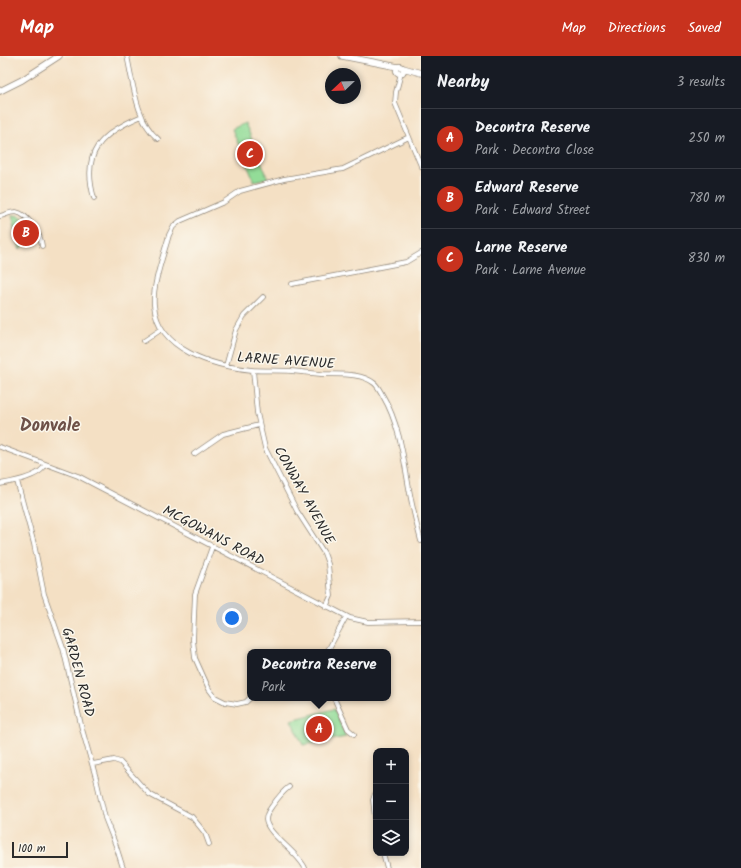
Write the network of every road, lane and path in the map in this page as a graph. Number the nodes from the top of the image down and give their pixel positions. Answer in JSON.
{"nodes":[{"id":1,"x":127,"y":56,"type":"edge"},
{"id":2,"x":342,"y":56,"type":"edge"},
{"id":3,"x":58,"y":57,"type":"edge"},
{"id":4,"x":400,"y":71,"type":"junction"},
{"id":5,"x":421,"y":73,"type":"edge"},
{"id":6,"x":0,"y":91,"type":"edge"},
{"id":7,"x":142,"y":116,"type":"junction"},
{"id":8,"x":409,"y":137,"type":"junction"},
{"id":9,"x":158,"y":139,"type":"dead end"},
{"id":10,"x":421,"y":166,"type":"edge"},
{"id":11,"x":94,"y":198,"type":"dead end"},
{"id":12,"x":0,"y":216,"type":"edge"},
{"id":13,"x":42,"y":246,"type":"dead end"},
{"id":14,"x":421,"y":253,"type":"edge"},
{"id":15,"x":292,"y":284,"type":"dead end"},
{"id":16,"x":263,"y":297,"type":"dead end"},
{"id":17,"x":162,"y":329,"type":"junction"},
{"id":18,"x":144,"y":341,"type":"dead end"},
{"id":19,"x":226,"y":366,"type":"junction"},
{"id":20,"x":253,"y":370,"type":"junction"},
{"id":21,"x":259,"y":425,"type":"junction"},
{"id":22,"x":0,"y":447,"type":"edge"},
{"id":23,"x":194,"y":454,"type":"dead end"},
{"id":24,"x":45,"y":465,"type":"junction"},
{"id":25,"x":17,"y":481,"type":"junction"},
{"id":26,"x":0,"y":484,"type":"edge"},
{"id":27,"x":421,"y":541,"type":"edge"},
{"id":28,"x":212,"y":547,"type":"junction"},
{"id":29,"x":326,"y":607,"type":"junction"},
{"id":30,"x":346,"y":617,"type":"junction"},
{"id":31,"x":421,"y":621,"type":"edge"},
{"id":32,"x":330,"y":649,"type":"edge"},
{"id":33,"x":247,"y":701,"type":"edge"},
{"id":34,"x":335,"y":701,"type":"edge"},
{"id":35,"x":354,"y":734,"type":"dead end"},
{"id":36,"x":93,"y":764,"type":"junction"},
{"id":37,"x":289,"y":787,"type":"dead end"},
{"id":38,"x":209,"y":844,"type":"dead end"},
{"id":39,"x":384,"y":856,"type":"edge"},
{"id":40,"x":123,"y":868,"type":"edge"},
{"id":41,"x":305,"y":868,"type":"edge"},
{"id":42,"x":387,"y":868,"type":"edge"}],
"edges":[{"from":1,"to":7,"type":"street"},
{"from":2,"to":4,"type":"street"},
{"from":3,"to":6,"type":"street"},
{"from":4,"to":5,"type":"street"},
{"from":4,"to":8,"type":"street"},
{"from":7,"to":9,"type":"street"},
{"from":7,"to":11,"type":"street"},
{"from":8,"to":10,"type":"street"},
{"from":8,"to":17,"type":"street","name":"LARNE AVENUE"},
{"from":12,"to":13,"type":"street"},
{"from":14,"to":15,"type":"street"},
{"from":16,"to":19,"type":"street"},
{"from":17,"to":18,"type":"street"},
{"from":17,"to":19,"type":"street","name":"LARNE AVENUE"},
{"from":19,"to":20,"type":"street","name":"LARNE AVENUE"},
{"from":20,"to":21,"type":"street","name":"CONWAY AVENUE"},
{"from":20,"to":27,"type":"street","name":"LARNE AVENUE"},
{"from":21,"to":23,"type":"street"},
{"from":21,"to":29,"type":"street","name":"CONWAY AVENUE"},
{"from":22,"to":24,"type":"street","name":"MCGOWANS ROAD"},
{"from":24,"to":25,"type":"street"},
{"from":24,"to":28,"type":"street","name":"MCGOWANS ROAD"},
{"from":25,"to":26,"type":"street"},
{"from":25,"to":36,"type":"street","name":"GARDEN ROAD"},
{"from":28,"to":29,"type":"street","name":"MCGOWANS ROAD"},
{"from":28,"to":33,"type":"street"},
{"from":29,"to":30,"type":"street","name":"MCGOWANS ROAD"},
{"from":30,"to":31,"type":"street","name":"MCGOWANS ROAD"},
{"from":30,"to":32,"type":"street"},
{"from":34,"to":35,"type":"street"},
{"from":36,"to":38,"type":"street"},
{"from":36,"to":40,"type":"street","name":"GARDEN ROAD"},
{"from":37,"to":41,"type":"street"},
{"from":39,"to":42,"type":"street"}]}
